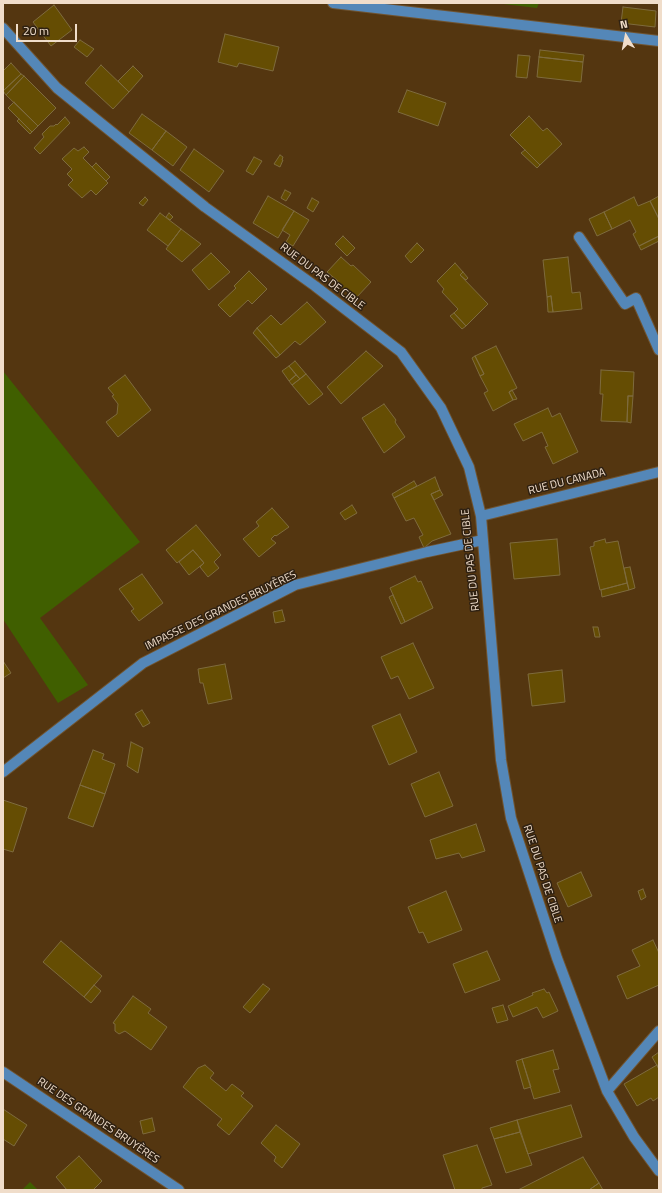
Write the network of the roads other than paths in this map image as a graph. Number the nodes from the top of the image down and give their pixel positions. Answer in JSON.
{"nodes":[{"id":1,"x":338,"y":3,"type":"edge"},
{"id":2,"x":3,"y":28,"type":"edge"},
{"id":3,"x":659,"y":41,"type":"edge"},
{"id":4,"x":579,"y":237,"type":"dead end"},
{"id":5,"x":659,"y":350,"type":"edge"},
{"id":6,"x":659,"y":472,"type":"edge"},
{"id":7,"x":481,"y":516,"type":"junction"},
{"id":8,"x":483,"y":540,"type":"junction"},
{"id":9,"x":3,"y":772,"type":"edge"},
{"id":10,"x":659,"y":1031,"type":"edge"},
{"id":11,"x":3,"y":1072,"type":"edge"},
{"id":12,"x":607,"y":1091,"type":"junction"},
{"id":13,"x":659,"y":1171,"type":"edge"},
{"id":14,"x":179,"y":1190,"type":"edge"}],
"edges":[{"from":1,"to":3,"type":"street"},
{"from":2,"to":7,"type":"street","name":"RUE DU PAS DE CIBLE"},
{"from":4,"to":5,"type":"street"},
{"from":6,"to":7,"type":"street","name":"RUE DU CANADA"},
{"from":7,"to":8,"type":"street","name":"RUE DU PAS DE CIBLE"},
{"from":8,"to":9,"type":"street","name":"IMPASSE DES GRANDES BRUYÈRES"},
{"from":8,"to":12,"type":"street","name":"RUE DU PAS DE CIBLE"},
{"from":10,"to":12,"type":"street"},
{"from":11,"to":14,"type":"street","name":"RUE DES GRANDES BRUYÈRES"},
{"from":12,"to":13,"type":"street","name":"RUE DU PAS DE CIBLE"}]}
